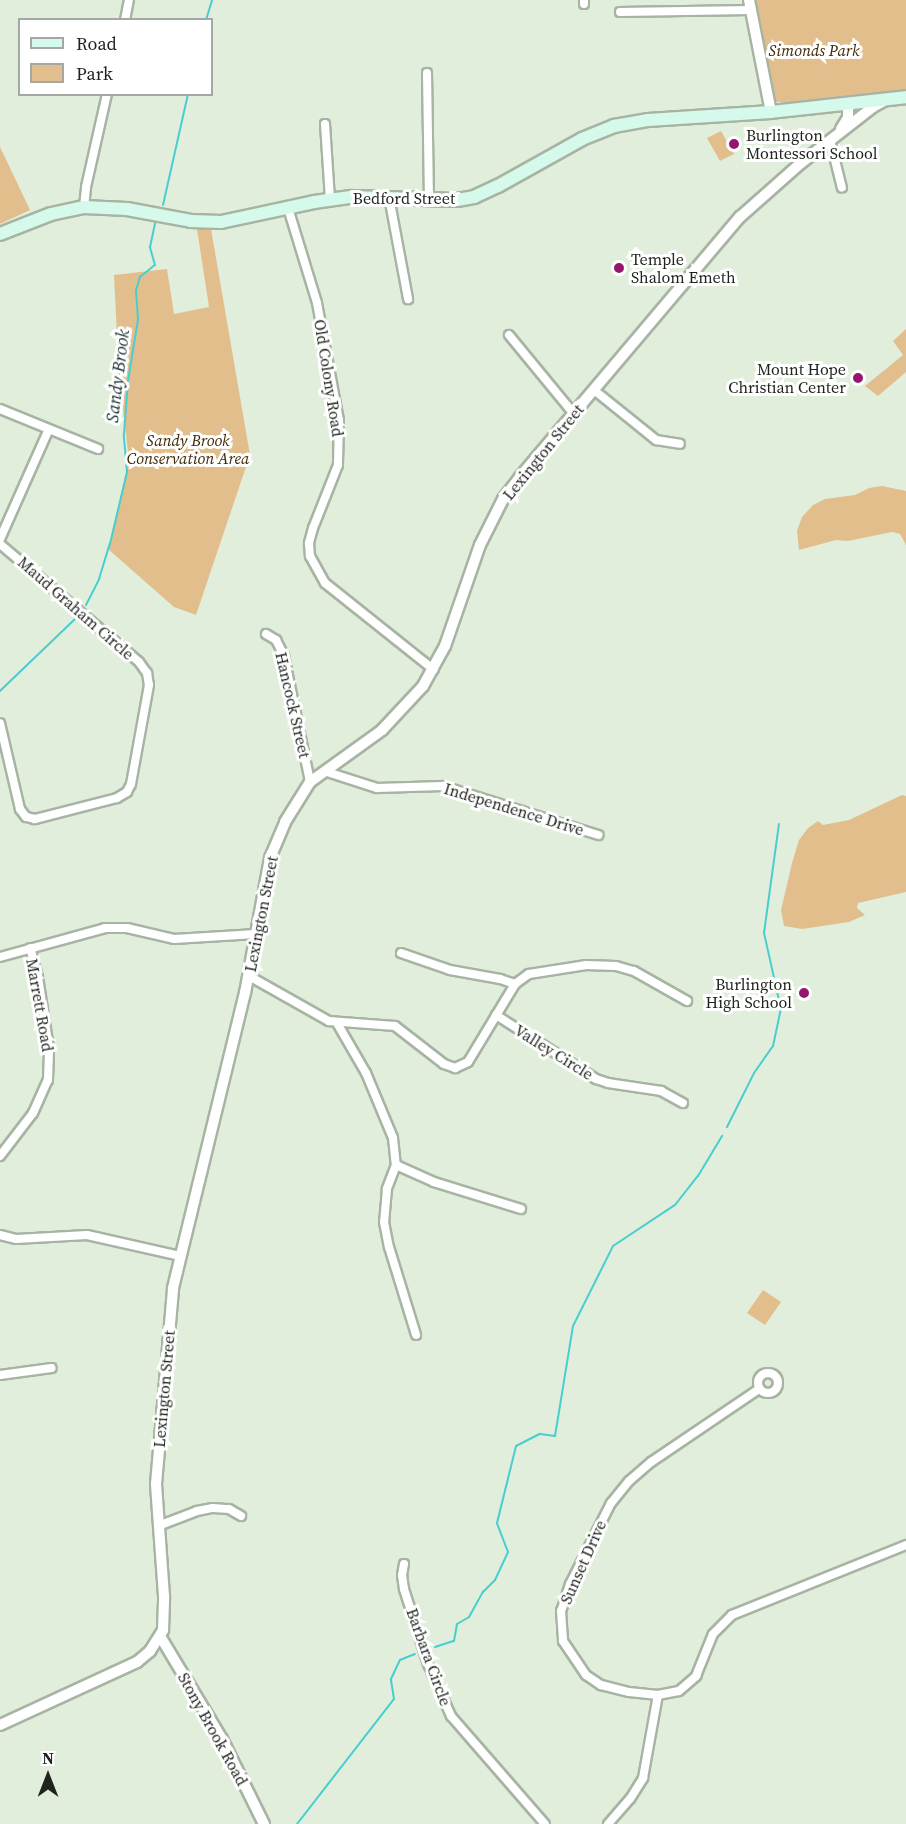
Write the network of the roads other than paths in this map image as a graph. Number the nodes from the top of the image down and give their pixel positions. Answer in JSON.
{"nodes":[{"id":1,"x":129,"y":0,"type":"edge"},
{"id":2,"x":750,"y":5,"type":"edge"},
{"id":3,"x":620,"y":12,"type":"dead end"},
{"id":4,"x":125,"y":18,"type":"edge"},
{"id":5,"x":427,"y":73,"type":"dead end"},
{"id":6,"x":107,"y":96,"type":"edge"},
{"id":7,"x":906,"y":97,"type":"edge"},
{"id":8,"x":888,"y":99,"type":"junction"},
{"id":9,"x":848,"y":104,"type":"junction"},
{"id":10,"x":771,"y":112,"type":"junction"},
{"id":11,"x":325,"y":124,"type":"dead end"},
{"id":12,"x":833,"y":137,"type":"junction"},
{"id":13,"x":842,"y":188,"type":"dead end"},
{"id":14,"x":389,"y":197,"type":"junction"},
{"id":15,"x":330,"y":200,"type":"junction"},
{"id":16,"x":429,"y":200,"type":"junction"},
{"id":17,"x":84,"y":207,"type":"junction"},
{"id":18,"x":288,"y":208,"type":"junction"},
{"id":19,"x":0,"y":234,"type":"edge"},
{"id":20,"x":408,"y":299,"type":"dead end"},
{"id":21,"x":509,"y":335,"type":"dead end"},
{"id":22,"x":594,"y":390,"type":"junction"},
{"id":23,"x":0,"y":409,"type":"edge"},
{"id":24,"x":574,"y":414,"type":"junction"},
{"id":25,"x":48,"y":431,"type":"junction"},
{"id":26,"x":680,"y":444,"type":"dead end"},
{"id":27,"x":98,"y":449,"type":"dead end"},
{"id":28,"x":0,"y":539,"type":"edge"},
{"id":29,"x":0,"y":544,"type":"edge"},
{"id":30,"x":266,"y":634,"type":"dead end"},
{"id":31,"x":434,"y":670,"type":"junction"},
{"id":32,"x":0,"y":723,"type":"edge"},
{"id":33,"x":324,"y":771,"type":"junction"},
{"id":34,"x":310,"y":782,"type":"junction"},
{"id":35,"x":598,"y":836,"type":"dead end"},
{"id":36,"x":256,"y":934,"type":"junction"},
{"id":37,"x":30,"y":948,"type":"junction"},
{"id":38,"x":401,"y":953,"type":"dead end"},
{"id":39,"x":0,"y":957,"type":"edge"},
{"id":40,"x":249,"y":976,"type":"junction"},
{"id":41,"x":515,"y":984,"type":"junction"},
{"id":42,"x":687,"y":1001,"type":"dead end"},
{"id":43,"x":496,"y":1015,"type":"junction"},
{"id":44,"x":337,"y":1023,"type":"junction"},
{"id":45,"x":683,"y":1103,"type":"dead end"},
{"id":46,"x":0,"y":1156,"type":"edge"},
{"id":47,"x":396,"y":1165,"type":"junction"},
{"id":48,"x":521,"y":1209,"type":"dead end"},
{"id":49,"x":0,"y":1235,"type":"edge"},
{"id":50,"x":180,"y":1256,"type":"junction"},
{"id":51,"x":416,"y":1335,"type":"dead end"},
{"id":52,"x":52,"y":1368,"type":"dead end"},
{"id":53,"x":0,"y":1375,"type":"edge"},
{"id":54,"x":759,"y":1389,"type":"dead end"},
{"id":55,"x":241,"y":1516,"type":"dead end"},
{"id":56,"x":158,"y":1526,"type":"junction"},
{"id":57,"x":906,"y":1545,"type":"edge"},
{"id":58,"x":404,"y":1564,"type":"dead end"},
{"id":59,"x":160,"y":1636,"type":"junction"},
{"id":60,"x":658,"y":1695,"type":"junction"},
{"id":61,"x":0,"y":1725,"type":"edge"},
{"id":62,"x":264,"y":1824,"type":"edge"},
{"id":63,"x":545,"y":1824,"type":"edge"},
{"id":64,"x":608,"y":1824,"type":"edge"}],
"edges":[{"from":1,"to":4,"type":"street"},
{"from":2,"to":3,"type":"street"},
{"from":2,"to":10,"type":"street"},
{"from":5,"to":16,"type":"street"},
{"from":6,"to":17,"type":"street"},
{"from":7,"to":8,"type":"main road","name":"Bedford Street"},
{"from":8,"to":9,"type":"main road","name":"Bedford Street"},
{"from":8,"to":12,"type":"street","name":"Lexington Street"},
{"from":9,"to":10,"type":"main road","name":"Bedford Street"},
{"from":9,"to":12,"type":"street","name":"Lexington Street"},
{"from":10,"to":16,"type":"main road","name":"Bedford Street"},
{"from":11,"to":15,"type":"street"},
{"from":12,"to":13,"type":"street"},
{"from":12,"to":22,"type":"street","name":"Lexington Street"},
{"from":14,"to":15,"type":"main road","name":"Bedford Street"},
{"from":14,"to":16,"type":"main road","name":"Bedford Street"},
{"from":14,"to":20,"type":"street"},
{"from":15,"to":18,"type":"main road","name":"Bedford Street"},
{"from":17,"to":18,"type":"main road","name":"Bedford Street"},
{"from":17,"to":19,"type":"main road","name":"Bedford Street"},
{"from":18,"to":31,"type":"street","name":"Old Colony Road"},
{"from":21,"to":24,"type":"street"},
{"from":22,"to":24,"type":"street","name":"Lexington Street"},
{"from":22,"to":26,"type":"street"},
{"from":23,"to":25,"type":"street"},
{"from":24,"to":31,"type":"street","name":"Lexington Street"},
{"from":25,"to":27,"type":"street"},
{"from":25,"to":28,"type":"street"},
{"from":29,"to":32,"type":"street","name":"Maud Graham Circle"},
{"from":30,"to":34,"type":"street","name":"Hancock Street"},
{"from":31,"to":33,"type":"street","name":"Lexington Street"},
{"from":33,"to":34,"type":"street","name":"Lexington Street"},
{"from":33,"to":35,"type":"street","name":"Independence Drive"},
{"from":34,"to":36,"type":"street","name":"Lexington Street"},
{"from":36,"to":37,"type":"street"},
{"from":36,"to":40,"type":"street","name":"Lexington Street"},
{"from":37,"to":39,"type":"street"},
{"from":37,"to":46,"type":"street","name":"Marrett Road"},
{"from":38,"to":41,"type":"street"},
{"from":40,"to":44,"type":"street"},
{"from":40,"to":50,"type":"street","name":"Lexington Street"},
{"from":41,"to":42,"type":"street"},
{"from":41,"to":43,"type":"street"},
{"from":43,"to":44,"type":"street"},
{"from":43,"to":45,"type":"street","name":"Valley Circle"},
{"from":44,"to":47,"type":"street"},
{"from":47,"to":48,"type":"street"},
{"from":47,"to":51,"type":"street"},
{"from":49,"to":50,"type":"street"},
{"from":50,"to":56,"type":"street","name":"Lexington Street"},
{"from":52,"to":53,"type":"street"},
{"from":54,"to":60,"type":"street","name":"Sunset Drive"},
{"from":55,"to":56,"type":"street"},
{"from":56,"to":59,"type":"street","name":"Lexington Street"},
{"from":57,"to":60,"type":"street","name":"Sunset Drive"},
{"from":58,"to":63,"type":"street","name":"Barbara Circle"},
{"from":59,"to":61,"type":"street"},
{"from":59,"to":62,"type":"street","name":"Stony Brook Road"},
{"from":60,"to":64,"type":"street"}]}
